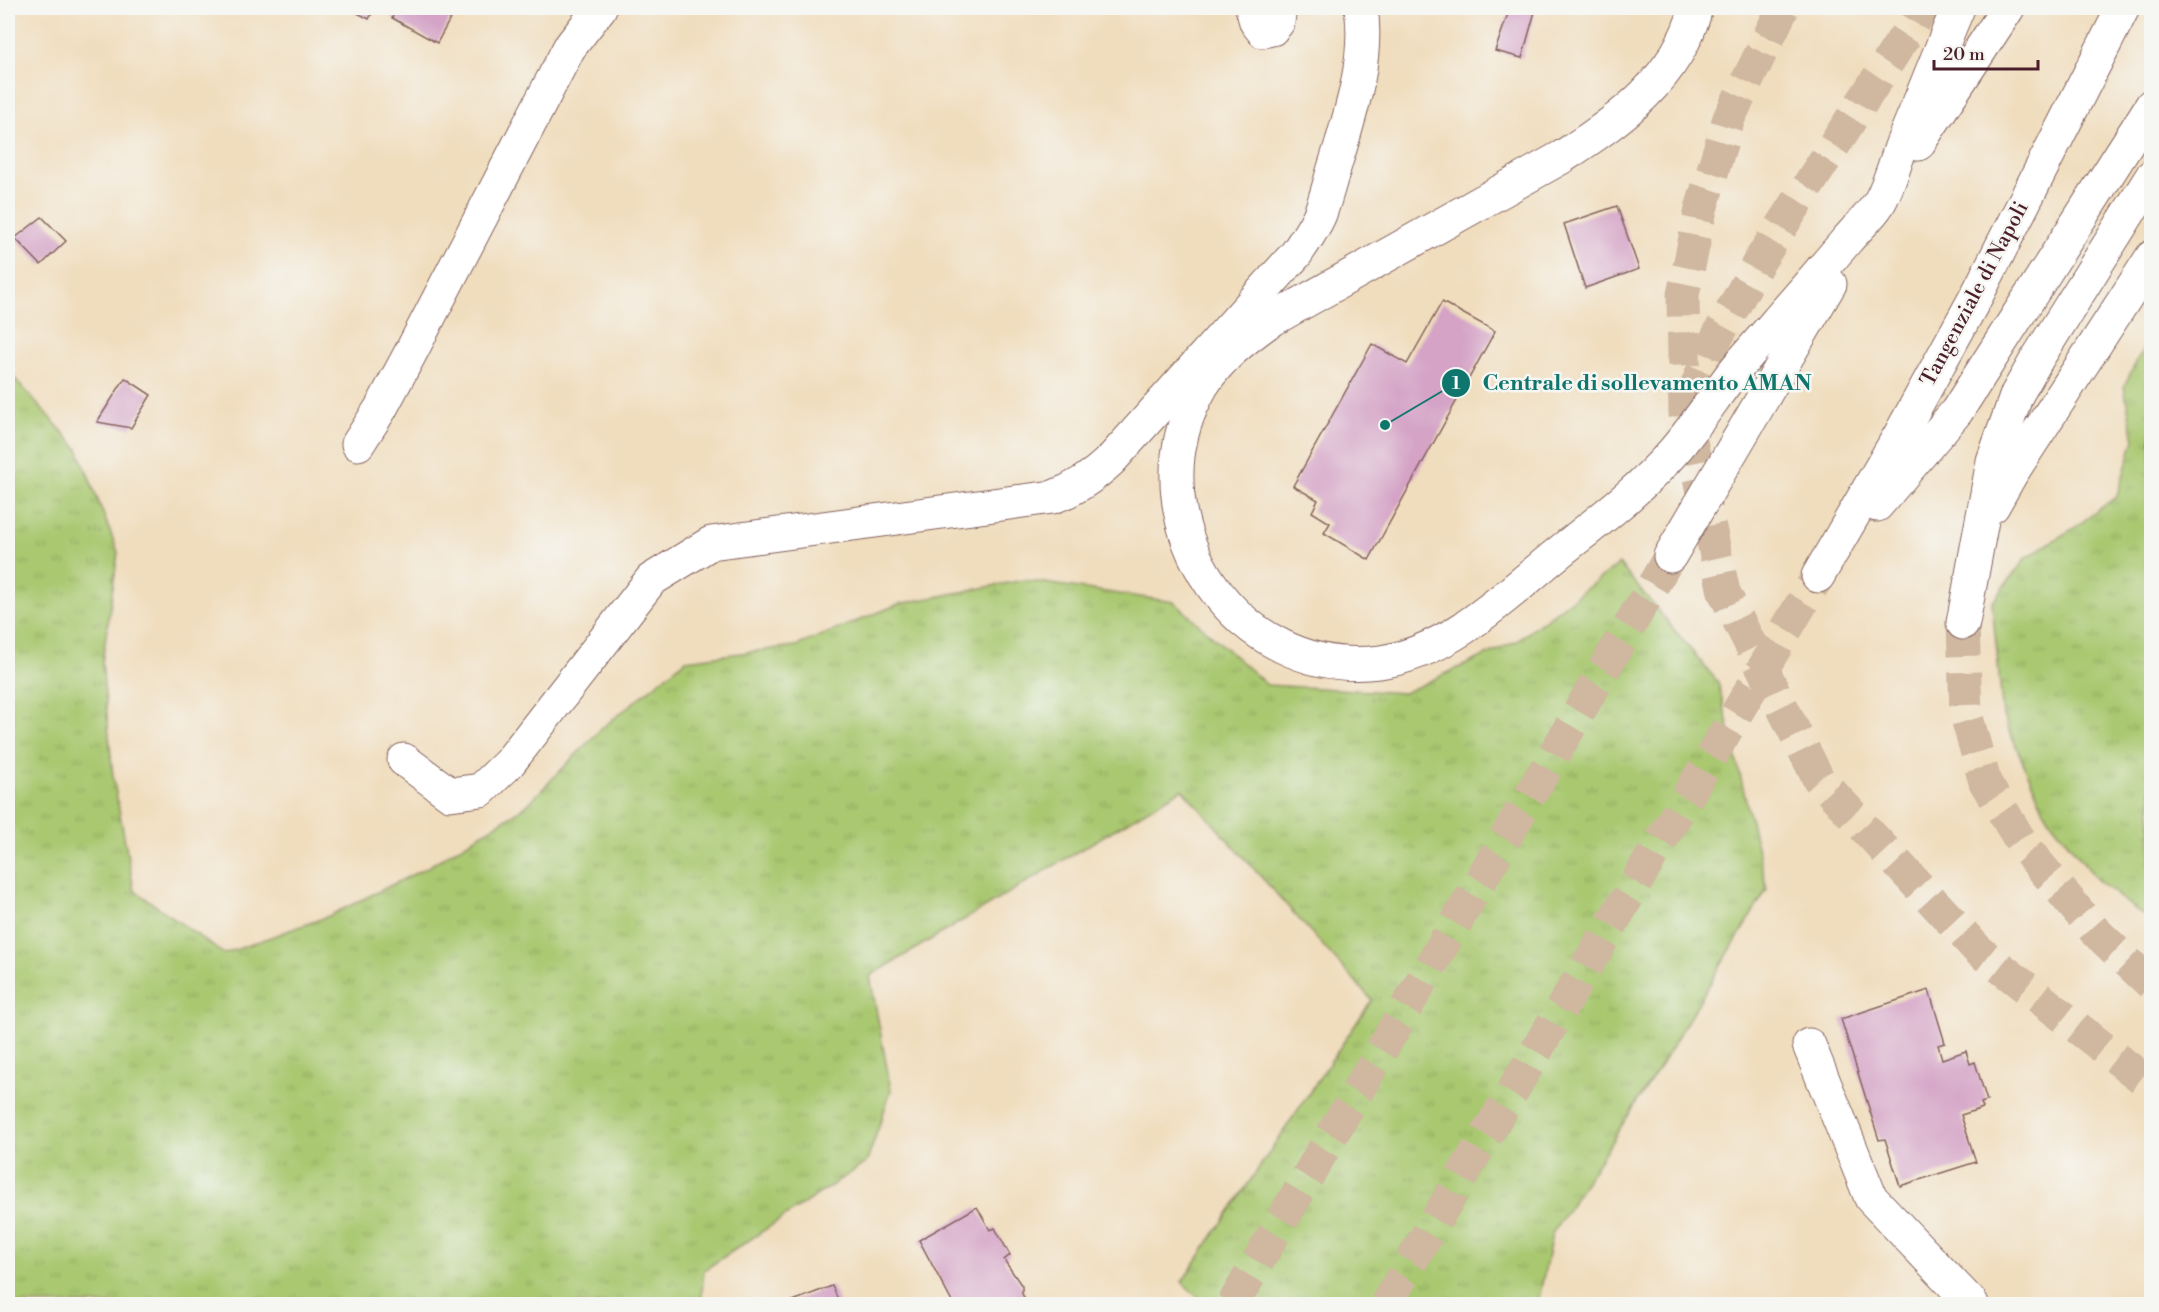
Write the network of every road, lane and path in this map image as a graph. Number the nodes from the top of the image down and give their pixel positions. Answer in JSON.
{"nodes":[{"id":1,"x":600,"y":8,"type":"edge"},
{"id":2,"x":1252,"y":8,"type":"edge"},
{"id":3,"x":1280,"y":8,"type":"edge"},
{"id":4,"x":1361,"y":8,"type":"edge"},
{"id":5,"x":1696,"y":8,"type":"edge"},
{"id":6,"x":1958,"y":8,"type":"edge"},
{"id":7,"x":2008,"y":8,"type":"edge"},
{"id":8,"x":2123,"y":8,"type":"edge"},
{"id":9,"x":2151,"y":105,"type":"edge"},
{"id":10,"x":2151,"y":176,"type":"edge"},
{"id":11,"x":1879,"y":203,"type":"junction"},
{"id":12,"x":2151,"y":257,"type":"edge"},
{"id":13,"x":358,"y":444,"type":"dead end"},
{"id":14,"x":1670,"y":556,"type":"tunnel mouth"},
{"id":15,"x":1969,"y":582,"type":"junction"},
{"id":16,"x":1962,"y":623,"type":"tunnel mouth"},
{"id":17,"x":404,"y":760,"type":"dead end"},
{"id":18,"x":1809,"y":1045,"type":"dead end"},
{"id":19,"x":1972,"y":1305,"type":"edge"}],
"edges":[{"from":1,"to":13,"type":"main road"},
{"from":2,"to":3,"type":"main road"},
{"from":4,"to":17,"type":"main road"},
{"from":5,"to":11,"type":"main road"},
{"from":6,"to":11,"type":"main road"},
{"from":7,"to":11,"type":"main road"},
{"from":8,"to":9,"type":"main road","name":"Tangenziale di Napoli"},
{"from":10,"to":15,"type":"main road"},
{"from":11,"to":14,"type":"main road"},
{"from":12,"to":15,"type":"main road"},
{"from":15,"to":16,"type":"main road"},
{"from":18,"to":19,"type":"main road"}]}
